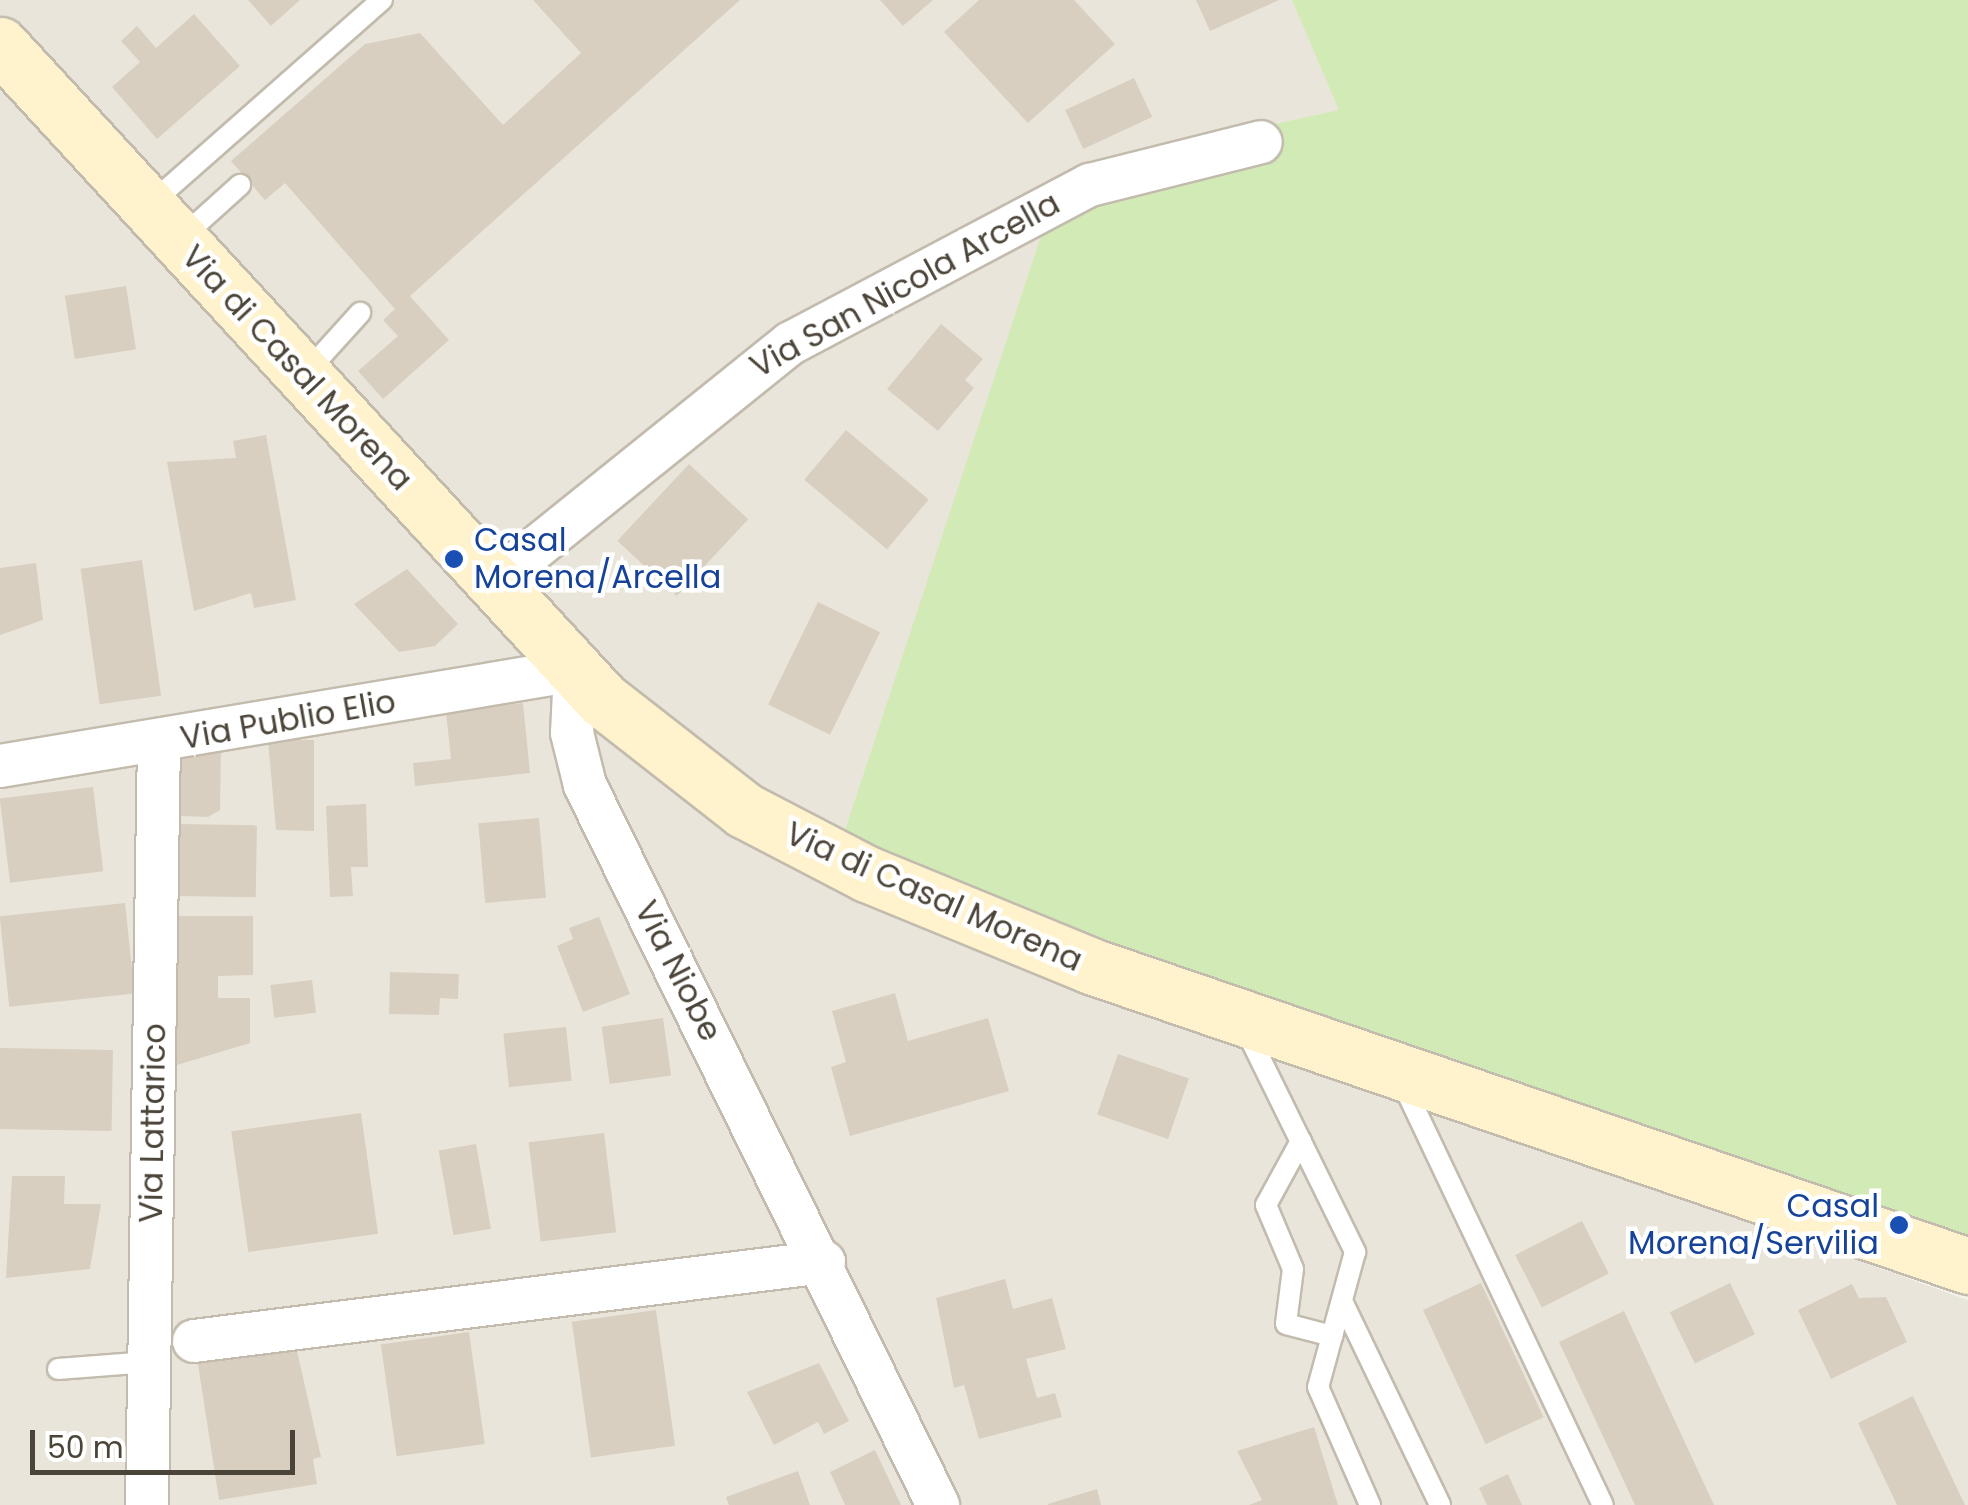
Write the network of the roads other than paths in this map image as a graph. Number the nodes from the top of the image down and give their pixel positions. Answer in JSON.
{"nodes":[{"id":1,"x":382,"y":0,"type":"edge"},
{"id":2,"x":0,"y":45,"type":"edge"},
{"id":3,"x":1261,"y":142,"type":"dead end"},
{"id":4,"x":240,"y":186,"type":"dead end"},
{"id":5,"x":162,"y":224,"type":"junction"},
{"id":6,"x":360,"y":314,"type":"dead end"},
{"id":7,"x":304,"y":376,"type":"junction"},
{"id":8,"x":496,"y":580,"type":"junction"},
{"id":9,"x":575,"y":670,"type":"junction"},
{"id":10,"x":159,"y":742,"type":"junction"},
{"id":11,"x":0,"y":766,"type":"edge"},
{"id":12,"x":1240,"y":1017,"type":"junction"},
{"id":13,"x":1396,"y":1070,"type":"junction"},
{"id":14,"x":1301,"y":1141,"type":"junction"},
{"id":15,"x":824,"y":1262,"type":"junction"},
{"id":16,"x":1968,"y":1266,"type":"edge"},
{"id":17,"x":1342,"y":1300,"type":"junction"},
{"id":18,"x":1332,"y":1336,"type":"junction"},
{"id":19,"x":194,"y":1341,"type":"dead end"},
{"id":20,"x":149,"y":1362,"type":"junction"},
{"id":21,"x":58,"y":1370,"type":"dead end"},
{"id":22,"x":147,"y":1505,"type":"edge"},
{"id":23,"x":938,"y":1505,"type":"edge"},
{"id":24,"x":1370,"y":1505,"type":"edge"},
{"id":25,"x":1440,"y":1505,"type":"edge"},
{"id":26,"x":1603,"y":1505,"type":"edge"}],
"edges":[{"from":1,"to":5,"type":"lane"},
{"from":2,"to":5,"type":"main road","name":"Via di Casal Morena"},
{"from":3,"to":8,"type":"street","name":"Via San Nicola Arcella"},
{"from":4,"to":5,"type":"lane"},
{"from":5,"to":7,"type":"main road","name":"Via di Casal Morena"},
{"from":6,"to":7,"type":"lane"},
{"from":7,"to":8,"type":"main road","name":"Via di Casal Morena"},
{"from":8,"to":9,"type":"main road","name":"Via di Casal Morena"},
{"from":9,"to":10,"type":"street","name":"Via Publio Elio"},
{"from":9,"to":12,"type":"main road","name":"Via di Casal Morena"},
{"from":9,"to":15,"type":"street","name":"Via Niobe"},
{"from":10,"to":11,"type":"street","name":"Via Publio Elio"},
{"from":10,"to":20,"type":"street","name":"Via Lattarico"},
{"from":12,"to":13,"type":"main road","name":"Via di Casal Morena"},
{"from":12,"to":14,"type":"lane"},
{"from":13,"to":16,"type":"main road","name":"Via di Casal Morena"},
{"from":13,"to":26,"type":"lane"},
{"from":14,"to":17,"type":"lane"},
{"from":14,"to":18,"type":"lane"},
{"from":15,"to":19,"type":"street"},
{"from":15,"to":23,"type":"street","name":"Via Niobe"},
{"from":17,"to":18,"type":"lane"},
{"from":17,"to":25,"type":"lane"},
{"from":18,"to":24,"type":"lane"},
{"from":20,"to":21,"type":"lane"},
{"from":20,"to":22,"type":"street","name":"Via Lattarico"}]}
